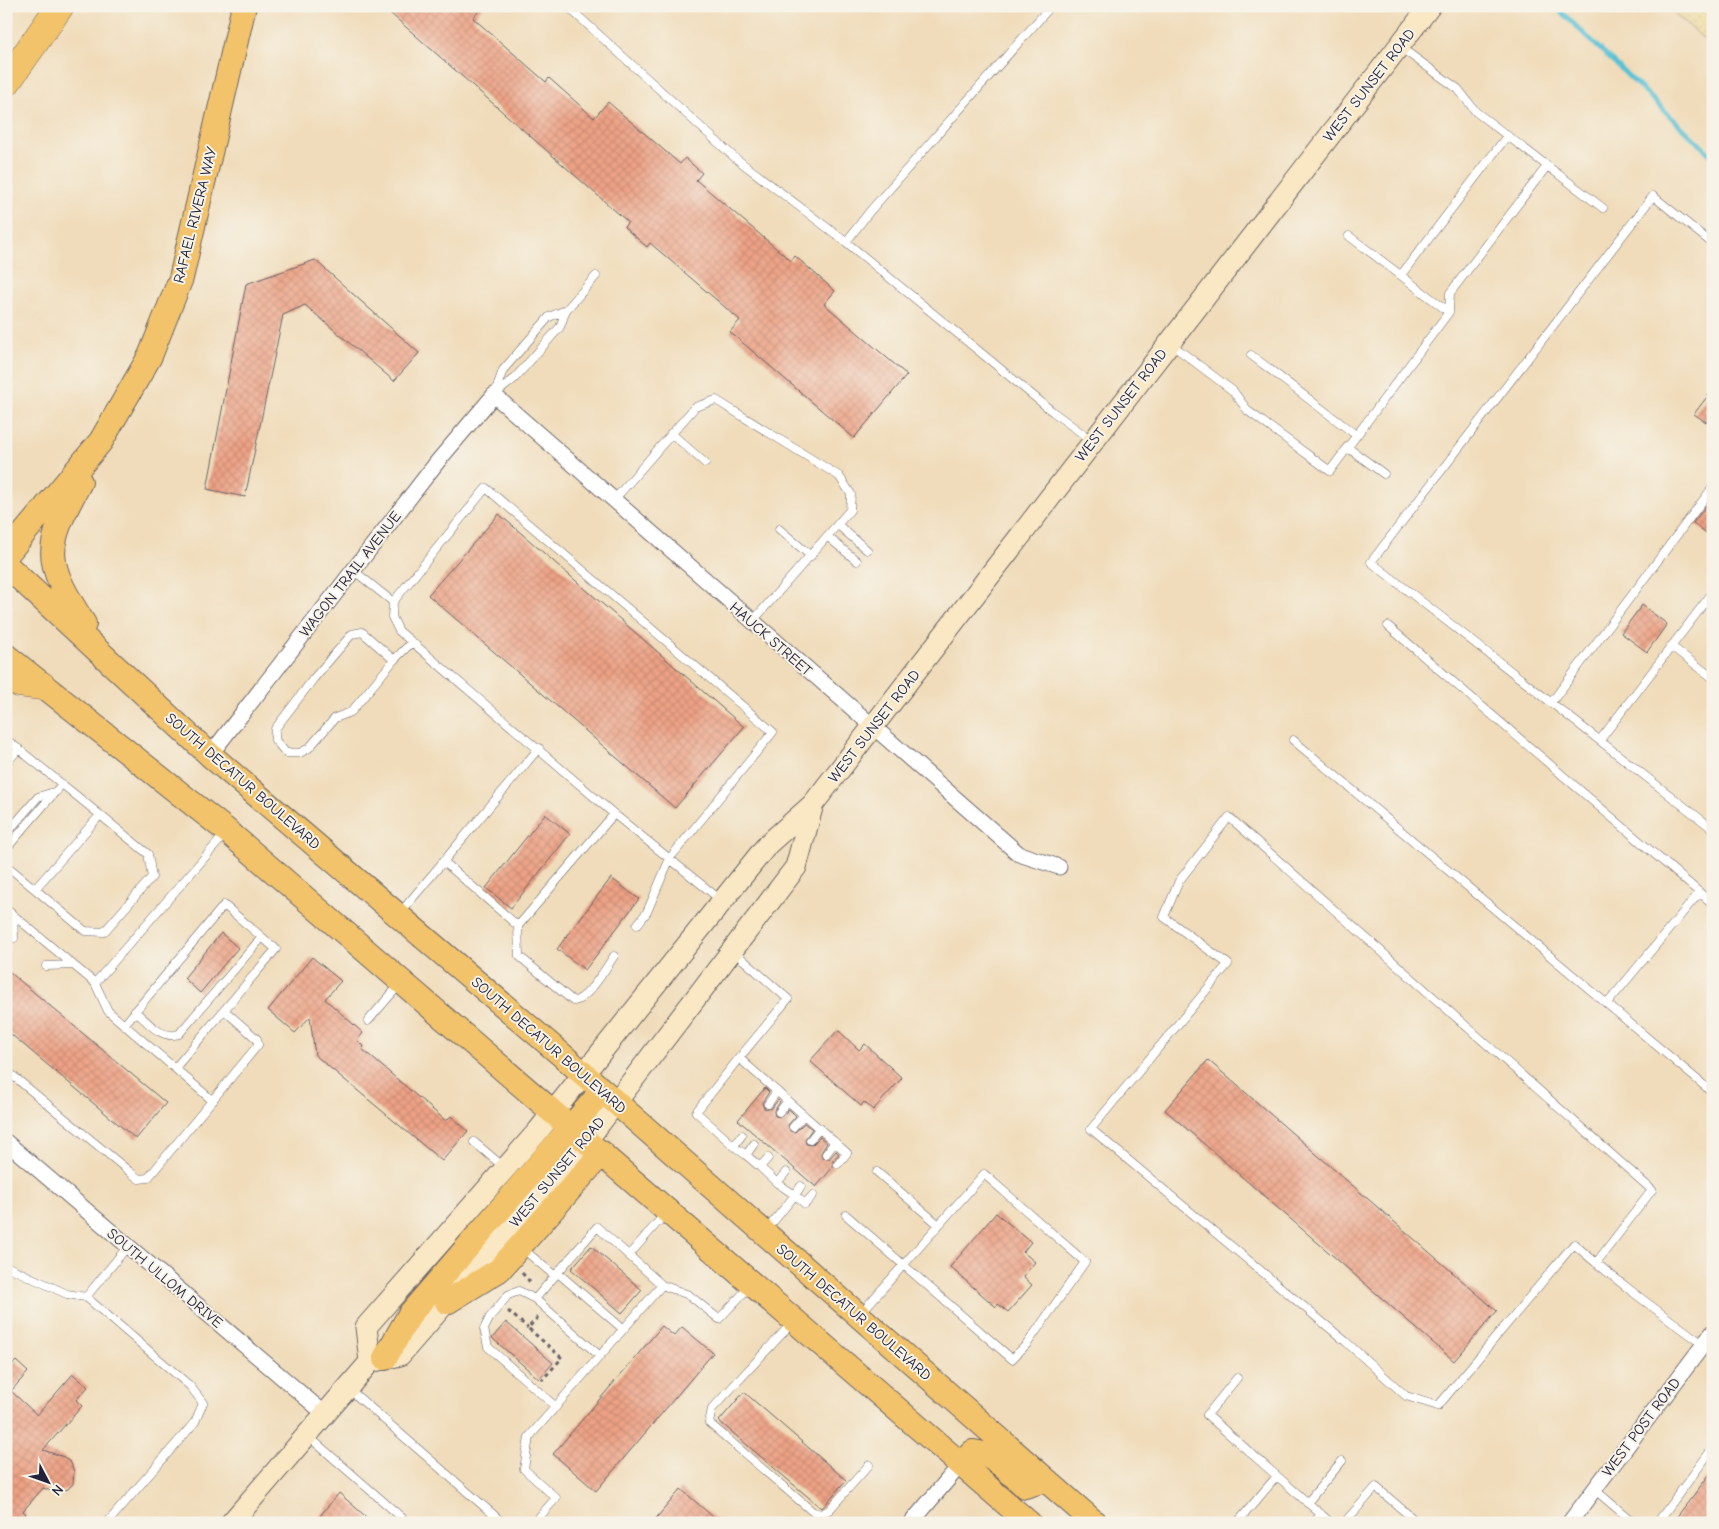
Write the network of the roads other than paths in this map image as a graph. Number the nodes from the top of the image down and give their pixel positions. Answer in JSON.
{"nodes":[{"id":1,"x":60,"y":6,"type":"edge"},
{"id":2,"x":244,"y":6,"type":"edge"},
{"id":3,"x":567,"y":6,"type":"edge"},
{"id":4,"x":1051,"y":6,"type":"edge"},
{"id":5,"x":1430,"y":6,"type":"edge"},
{"id":6,"x":1399,"y":46,"type":"junction"},
{"id":7,"x":6,"y":83,"type":"edge"},
{"id":8,"x":1507,"y":136,"type":"junction"},
{"id":9,"x":1546,"y":166,"type":"junction"},
{"id":10,"x":1602,"y":208,"type":"dead end"},
{"id":11,"x":1349,"y":236,"type":"dead end"},
{"id":12,"x":846,"y":242,"type":"junction"},
{"id":13,"x":1713,"y":244,"type":"edge"},
{"id":14,"x":1401,"y":275,"type":"junction"},
{"id":15,"x":596,"y":276,"type":"dead end"},
{"id":16,"x":566,"y":310,"type":"junction"},
{"id":17,"x":1449,"y":312,"type":"junction"},
{"id":18,"x":1169,"y":343,"type":"junction"},
{"id":19,"x":1251,"y":355,"type":"dead end"},
{"id":20,"x":494,"y":395,"type":"junction"},
{"id":21,"x":671,"y":433,"type":"junction"},
{"id":22,"x":1356,"y":435,"type":"junction"},
{"id":23,"x":101,"y":441,"type":"junction"},
{"id":24,"x":1093,"y":441,"type":"junction"},
{"id":25,"x":1347,"y":447,"type":"junction"},
{"id":26,"x":705,"y":464,"type":"dead end"},
{"id":27,"x":1384,"y":474,"type":"dead end"},
{"id":28,"x":1713,"y":487,"type":"edge"},
{"id":29,"x":613,"y":501,"type":"junction"},
{"id":30,"x":838,"y":525,"type":"junction"},
{"id":31,"x":779,"y":529,"type":"dead end"},
{"id":32,"x":828,"y":537,"type":"junction"},
{"id":33,"x":867,"y":550,"type":"dead end"},
{"id":34,"x":6,"y":555,"type":"edge"},
{"id":35,"x":811,"y":556,"type":"junction"},
{"id":36,"x":857,"y":561,"type":"dead end"},
{"id":37,"x":6,"y":564,"type":"edge"},
{"id":38,"x":352,"y":570,"type":"junction"},
{"id":39,"x":1713,"y":592,"type":"edge"},
{"id":40,"x":393,"y":602,"type":"junction"},
{"id":41,"x":752,"y":622,"type":"junction"},
{"id":42,"x":1388,"y":626,"type":"dead end"},
{"id":43,"x":412,"y":642,"type":"junction"},
{"id":44,"x":1671,"y":646,"type":"junction"},
{"id":45,"x":6,"y":656,"type":"edge"},
{"id":46,"x":105,"y":657,"type":"junction"},
{"id":47,"x":394,"y":660,"type":"junction"},
{"id":48,"x":6,"y":677,"type":"edge"},
{"id":49,"x":1713,"y":678,"type":"edge"},
{"id":50,"x":42,"y":686,"type":"junction"},
{"id":51,"x":1551,"y":703,"type":"junction"},
{"id":52,"x":873,"y":728,"type":"junction"},
{"id":53,"x":1293,"y":740,"type":"dead end"},
{"id":54,"x":1600,"y":740,"type":"junction"},
{"id":55,"x":6,"y":747,"type":"edge"},
{"id":56,"x":540,"y":748,"type":"junction"},
{"id":57,"x":19,"y":749,"type":"junction"},
{"id":58,"x":210,"y":755,"type":"junction"},
{"id":59,"x":6,"y":763,"type":"edge"},
{"id":60,"x":62,"y":784,"type":"junction"},
{"id":61,"x":57,"y":791,"type":"junction"},
{"id":62,"x":813,"y":804,"type":"junction"},
{"id":63,"x":614,"y":814,"type":"junction"},
{"id":64,"x":100,"y":815,"type":"junction"},
{"id":65,"x":1713,"y":829,"type":"edge"},
{"id":66,"x":227,"y":831,"type":"junction"},
{"id":67,"x":6,"y":834,"type":"edge"},
{"id":68,"x":6,"y":850,"type":"edge"},
{"id":69,"x":670,"y":858,"type":"junction"},
{"id":70,"x":443,"y":861,"type":"junction"},
{"id":71,"x":6,"y":864,"type":"edge"},
{"id":72,"x":1059,"y":866,"type":"dead end"},
{"id":73,"x":36,"y":890,"type":"junction"},
{"id":74,"x":1699,"y":893,"type":"junction"},
{"id":75,"x":723,"y":902,"type":"junction"},
{"id":76,"x":1713,"y":904,"type":"edge"},
{"id":77,"x":6,"y":909,"type":"edge"},
{"id":78,"x":14,"y":915,"type":"junction"},
{"id":79,"x":398,"y":915,"type":"junction"},
{"id":80,"x":637,"y":925,"type":"dead end"},
{"id":81,"x":518,"y":926,"type":"junction"},
{"id":82,"x":14,"y":938,"type":"dead end"},
{"id":83,"x":262,"y":938,"type":"junction"},
{"id":84,"x":732,"y":950,"type":"junction"},
{"id":85,"x":614,"y":956,"type":"dead end"},
{"id":86,"x":73,"y":965,"type":"junction"},
{"id":87,"x":46,"y":966,"type":"dead end"},
{"id":88,"x":402,"y":982,"type":"junction"},
{"id":89,"x":95,"y":983,"type":"junction"},
{"id":90,"x":1607,"y":1004,"type":"junction"},
{"id":91,"x":224,"y":1010,"type":"junction"},
{"id":92,"x":135,"y":1011,"type":"junction"},
{"id":93,"x":368,"y":1021,"type":"dead end"},
{"id":94,"x":124,"y":1025,"type":"junction"},
{"id":95,"x":739,"y":1058,"type":"junction"},
{"id":96,"x":175,"y":1068,"type":"junction"},
{"id":97,"x":6,"y":1070,"type":"edge"},
{"id":98,"x":584,"y":1074,"type":"junction"},
{"id":99,"x":777,"y":1091,"type":"junction"},
{"id":100,"x":1713,"y":1093,"type":"edge"},
{"id":101,"x":609,"y":1096,"type":"junction"},
{"id":102,"x":213,"y":1101,"type":"junction"},
{"id":103,"x":788,"y":1101,"type":"junction"},
{"id":104,"x":768,"y":1104,"type":"dead end"},
{"id":105,"x":779,"y":1112,"type":"dead end"},
{"id":106,"x":804,"y":1115,"type":"junction"},
{"id":107,"x":793,"y":1127,"type":"dead end"},
{"id":108,"x":820,"y":1128,"type":"junction"},
{"id":109,"x":578,"y":1133,"type":"junction"},
{"id":110,"x":742,"y":1135,"type":"dead end"},
{"id":111,"x":810,"y":1140,"type":"dead end"},
{"id":112,"x":6,"y":1142,"type":"edge"},
{"id":113,"x":474,"y":1142,"type":"dead end"},
{"id":114,"x":835,"y":1142,"type":"junction"},
{"id":115,"x":754,"y":1144,"type":"dead end"},
{"id":116,"x":734,"y":1146,"type":"junction"},
{"id":117,"x":826,"y":1154,"type":"dead end"},
{"id":118,"x":746,"y":1155,"type":"junction"},
{"id":119,"x":768,"y":1158,"type":"dead end"},
{"id":120,"x":838,"y":1164,"type":"dead end"},
{"id":121,"x":760,"y":1167,"type":"junction"},
{"id":122,"x":506,"y":1169,"type":"junction"},
{"id":123,"x":786,"y":1172,"type":"dead end"},
{"id":124,"x":878,"y":1172,"type":"dead end"},
{"id":125,"x":778,"y":1183,"type":"junction"},
{"id":126,"x":801,"y":1186,"type":"dead end"},
{"id":127,"x":795,"y":1195,"type":"junction"},
{"id":128,"x":813,"y":1195,"type":"dead end"},
{"id":129,"x":668,"y":1210,"type":"junction"},
{"id":130,"x":846,"y":1215,"type":"dead end"},
{"id":131,"x":939,"y":1226,"type":"junction"},
{"id":132,"x":764,"y":1234,"type":"junction"},
{"id":133,"x":128,"y":1246,"type":"junction"},
{"id":134,"x":520,"y":1246,"type":"junction"},
{"id":135,"x":629,"y":1255,"type":"junction"},
{"id":136,"x":1596,"y":1263,"type":"junction"},
{"id":137,"x":6,"y":1266,"type":"edge"},
{"id":138,"x":904,"y":1266,"type":"junction"},
{"id":139,"x":556,"y":1274,"type":"junction"},
{"id":140,"x":752,"y":1283,"type":"junction"},
{"id":141,"x":662,"y":1285,"type":"junction"},
{"id":142,"x":86,"y":1297,"type":"junction"},
{"id":143,"x":534,"y":1299,"type":"junction"},
{"id":144,"x":447,"y":1302,"type":"junction"},
{"id":145,"x":858,"y":1316,"type":"junction"},
{"id":146,"x":795,"y":1320,"type":"junction"},
{"id":147,"x":623,"y":1329,"type":"junction"},
{"id":148,"x":1713,"y":1332,"type":"edge"},
{"id":149,"x":1703,"y":1344,"type":"junction"},
{"id":150,"x":600,"y":1356,"type":"junction"},
{"id":151,"x":377,"y":1360,"type":"junction"},
{"id":152,"x":1237,"y":1378,"type":"dead end"},
{"id":153,"x":348,"y":1388,"type":"junction"},
{"id":154,"x":556,"y":1407,"type":"junction"},
{"id":155,"x":325,"y":1414,"type":"junction"},
{"id":156,"x":307,"y":1435,"type":"junction"},
{"id":157,"x":1713,"y":1448,"type":"edge"},
{"id":158,"x":1342,"y":1461,"type":"dead end"},
{"id":159,"x":961,"y":1464,"type":"junction"},
{"id":160,"x":869,"y":1466,"type":"dead end"},
{"id":161,"x":1277,"y":1476,"type":"junction"},
{"id":162,"x":1045,"y":1480,"type":"junction"},
{"id":163,"x":1594,"y":1489,"type":"junction"},
{"id":164,"x":1307,"y":1502,"type":"junction"},
{"id":165,"x":1321,"y":1514,"type":"junction"},
{"id":166,"x":107,"y":1523,"type":"edge"},
{"id":167,"x":231,"y":1523,"type":"edge"},
{"id":168,"x":408,"y":1523,"type":"edge"},
{"id":169,"x":503,"y":1523,"type":"edge"},
{"id":170,"x":534,"y":1523,"type":"edge"},
{"id":171,"x":911,"y":1523,"type":"edge"},
{"id":172,"x":1028,"y":1523,"type":"edge"},
{"id":173,"x":1095,"y":1523,"type":"edge"},
{"id":174,"x":1237,"y":1523,"type":"edge"},
{"id":175,"x":1314,"y":1523,"type":"edge"},
{"id":176,"x":1331,"y":1523,"type":"edge"},
{"id":177,"x":1344,"y":1523,"type":"edge"},
{"id":178,"x":1418,"y":1523,"type":"edge"},
{"id":179,"x":1570,"y":1523,"type":"edge"},
{"id":180,"x":1634,"y":1523,"type":"edge"},
{"id":181,"x":1657,"y":1523,"type":"edge"}],
"edges":[{"from":1,"to":7,"type":"highway"},
{"from":2,"to":23,"type":"main road","name":"RAFAEL RIVERA WAY"},
{"from":3,"to":12,"type":"lane"},
{"from":4,"to":12,"type":"lane"},
{"from":5,"to":6,"type":"main road","name":"WEST SUNSET ROAD"},
{"from":6,"to":8,"type":"lane"},
{"from":6,"to":18,"type":"main road","name":"WEST SUNSET ROAD"},
{"from":8,"to":9,"type":"lane"},
{"from":8,"to":14,"type":"lane"},
{"from":9,"to":10,"type":"lane"},
{"from":9,"to":17,"type":"lane"},
{"from":11,"to":14,"type":"lane"},
{"from":12,"to":24,"type":"lane"},
{"from":13,"to":51,"type":"lane"},
{"from":14,"to":17,"type":"lane"},
{"from":15,"to":16,"type":"lane"},
{"from":16,"to":20,"type":"lane"},
{"from":16,"to":20,"type":"lane"},
{"from":17,"to":22,"type":"lane"},
{"from":18,"to":24,"type":"main road","name":"WEST SUNSET ROAD"},
{"from":18,"to":25,"type":"lane"},
{"from":19,"to":22,"type":"lane"},
{"from":20,"to":29,"type":"street","name":"HAUCK STREET"},
{"from":20,"to":38,"type":"street","name":"WAGON TRAIL AVENUE"},
{"from":21,"to":26,"type":"lane"},
{"from":21,"to":29,"type":"lane"},
{"from":21,"to":30,"type":"lane"},
{"from":22,"to":25,"type":"lane"},
{"from":23,"to":34,"type":"main road","name":"RAFAEL RIVERA WAY"},
{"from":23,"to":46,"type":"main road"},
{"from":24,"to":52,"type":"main road","name":"WEST SUNSET ROAD"},
{"from":25,"to":27,"type":"lane"},
{"from":28,"to":51,"type":"lane"},
{"from":29,"to":41,"type":"street","name":"HAUCK STREET"},
{"from":30,"to":32,"type":"lane"},
{"from":30,"to":33,"type":"lane"},
{"from":31,"to":35,"type":"lane"},
{"from":32,"to":35,"type":"lane"},
{"from":32,"to":36,"type":"lane"},
{"from":35,"to":41,"type":"lane"},
{"from":37,"to":46,"type":"main road","name":"SOUTH DECATUR BOULEVARD"},
{"from":38,"to":40,"type":"lane"},
{"from":38,"to":58,"type":"street","name":"WAGON TRAIL AVENUE"},
{"from":39,"to":44,"type":"lane"},
{"from":40,"to":43,"type":"lane"},
{"from":40,"to":69,"type":"lane"},
{"from":41,"to":52,"type":"street","name":"HAUCK STREET"},
{"from":42,"to":74,"type":"lane"},
{"from":43,"to":47,"type":"lane"},
{"from":43,"to":56,"type":"lane"},
{"from":44,"to":49,"type":"lane"},
{"from":44,"to":54,"type":"lane"},
{"from":45,"to":50,"type":"main road"},
{"from":46,"to":58,"type":"main road","name":"SOUTH DECATUR BOULEVARD"},
{"from":47,"to":47,"type":"lane"},
{"from":48,"to":50,"type":"highway"},
{"from":50,"to":66,"type":"main road"},
{"from":51,"to":54,"type":"lane"},
{"from":52,"to":62,"type":"main road","name":"WEST SUNSET ROAD"},
{"from":52,"to":72,"type":"street","name":"HAUCK STREET"},
{"from":53,"to":90,"type":"lane"},
{"from":54,"to":65,"type":"lane"},
{"from":55,"to":57,"type":"lane"},
{"from":56,"to":63,"type":"lane"},
{"from":56,"to":70,"type":"lane"},
{"from":57,"to":59,"type":"lane"},
{"from":57,"to":60,"type":"lane"},
{"from":58,"to":79,"type":"main road","name":"SOUTH DECATUR BOULEVARD"},
{"from":60,"to":61,"type":"lane"},
{"from":60,"to":64,"type":"lane"},
{"from":61,"to":67,"type":"lane"},
{"from":61,"to":68,"type":"lane"},
{"from":62,"to":75,"type":"main road","name":"WEST SUNSET ROAD"},
{"from":62,"to":84,"type":"main road","name":"WEST SUNSET ROAD"},
{"from":63,"to":69,"type":"lane"},
{"from":63,"to":81,"type":"lane"},
{"from":64,"to":73,"type":"lane"},
{"from":64,"to":73,"type":"lane"},
{"from":66,"to":88,"type":"main road"},
{"from":66,"to":89,"type":"lane"},
{"from":69,"to":75,"type":"lane"},
{"from":69,"to":80,"type":"lane"},
{"from":70,"to":79,"type":"lane"},
{"from":70,"to":81,"type":"lane"},
{"from":71,"to":73,"type":"lane"},
{"from":74,"to":76,"type":"lane"},
{"from":74,"to":90,"type":"lane"},
{"from":75,"to":98,"type":"main road","name":"WEST SUNSET ROAD"},
{"from":77,"to":78,"type":"lane"},
{"from":78,"to":82,"type":"lane"},
{"from":78,"to":86,"type":"lane"},
{"from":79,"to":98,"type":"main road","name":"SOUTH DECATUR BOULEVARD"},
{"from":81,"to":85,"type":"lane"},
{"from":83,"to":91,"type":"lane"},
{"from":83,"to":92,"type":"lane"},
{"from":83,"to":92,"type":"lane"},
{"from":84,"to":95,"type":"lane"},
{"from":84,"to":101,"type":"main road","name":"WEST SUNSET ROAD"},
{"from":86,"to":87,"type":"lane"},
{"from":86,"to":89,"type":"lane"},
{"from":88,"to":93,"type":"lane"},
{"from":88,"to":109,"type":"main road"},
{"from":89,"to":94,"type":"lane"},
{"from":90,"to":100,"type":"lane"},
{"from":91,"to":96,"type":"lane"},
{"from":91,"to":102,"type":"lane"},
{"from":92,"to":94,"type":"lane"},
{"from":94,"to":96,"type":"lane"},
{"from":95,"to":99,"type":"lane"},
{"from":95,"to":116,"type":"lane"},
{"from":96,"to":102,"type":"lane"},
{"from":97,"to":102,"type":"lane"},
{"from":98,"to":101,"type":"main road","name":"SOUTH DECATUR BOULEVARD"},
{"from":98,"to":109,"type":"main road","name":"WEST SUNSET ROAD"},
{"from":99,"to":103,"type":"lane"},
{"from":99,"to":104,"type":"lane"},
{"from":101,"to":109,"type":"main road"},
{"from":101,"to":132,"type":"main road","name":"SOUTH DECATUR BOULEVARD"},
{"from":103,"to":105,"type":"lane"},
{"from":103,"to":106,"type":"lane"},
{"from":106,"to":107,"type":"lane"},
{"from":106,"to":108,"type":"lane"},
{"from":108,"to":111,"type":"lane"},
{"from":108,"to":114,"type":"lane"},
{"from":109,"to":122,"type":"main road","name":"WEST SUNSET ROAD"},
{"from":109,"to":129,"type":"main road"},
{"from":109,"to":134,"type":"main road"},
{"from":109,"to":144,"type":"main road","name":"WEST SUNSET ROAD"},
{"from":109,"to":151,"type":"main road"},
{"from":110,"to":116,"type":"lane"},
{"from":112,"to":133,"type":"street","name":"SOUTH ULLOM DRIVE"},
{"from":113,"to":122,"type":"lane"},
{"from":114,"to":117,"type":"lane"},
{"from":114,"to":120,"type":"lane"},
{"from":115,"to":118,"type":"lane"},
{"from":116,"to":118,"type":"lane"},
{"from":118,"to":121,"type":"lane"},
{"from":119,"to":121,"type":"lane"},
{"from":121,"to":125,"type":"lane"},
{"from":122,"to":151,"type":"main road","name":"WEST SUNSET ROAD"},
{"from":123,"to":125,"type":"lane"},
{"from":124,"to":131,"type":"lane"},
{"from":125,"to":127,"type":"lane"},
{"from":126,"to":127,"type":"lane"},
{"from":127,"to":128,"type":"lane"},
{"from":127,"to":132,"type":"lane"},
{"from":129,"to":135,"type":"lane"},
{"from":129,"to":140,"type":"main road"},
{"from":130,"to":138,"type":"lane"},
{"from":131,"to":138,"type":"lane"},
{"from":131,"to":138,"type":"lane"},
{"from":132,"to":145,"type":"main road","name":"SOUTH DECATUR BOULEVARD"},
{"from":133,"to":142,"type":"lane"},
{"from":133,"to":155,"type":"street","name":"SOUTH ULLOM DRIVE"},
{"from":134,"to":139,"type":"lane"},
{"from":134,"to":144,"type":"main road"},
{"from":135,"to":139,"type":"lane"},
{"from":135,"to":141,"type":"lane"},
{"from":136,"to":136,"type":"lane"},
{"from":136,"to":149,"type":"lane"},
{"from":137,"to":142,"type":"lane"},
{"from":138,"to":145,"type":"lane"},
{"from":139,"to":143,"type":"lane"},
{"from":139,"to":147,"type":"lane"},
{"from":140,"to":141,"type":"lane"},
{"from":140,"to":146,"type":"main road"},
{"from":141,"to":147,"type":"lane"},
{"from":142,"to":166,"type":"lane"},
{"from":143,"to":150,"type":"lane"},
{"from":143,"to":154,"type":"lane"},
{"from":144,"to":151,"type":"main road","name":"WEST SUNSET ROAD"},
{"from":145,"to":162,"type":"main road","name":"SOUTH DECATUR BOULEVARD"},
{"from":146,"to":159,"type":"main road"},
{"from":146,"to":160,"type":"lane"},
{"from":147,"to":150,"type":"lane"},
{"from":148,"to":149,"type":"street","name":"WEST POST ROAD"},
{"from":149,"to":163,"type":"street","name":"WEST POST ROAD"},
{"from":150,"to":154,"type":"lane"},
{"from":151,"to":153,"type":"main road","name":"WEST SUNSET ROAD"},
{"from":152,"to":161,"type":"lane"},
{"from":153,"to":155,"type":"main road","name":"WEST SUNSET ROAD"},
{"from":153,"to":169,"type":"lane"},
{"from":154,"to":170,"type":"lane"},
{"from":155,"to":156,"type":"main road","name":"WEST SUNSET ROAD"},
{"from":156,"to":167,"type":"main road","name":"WEST SUNSET ROAD"},
{"from":156,"to":168,"type":"lane"},
{"from":157,"to":181,"type":"lane"},
{"from":158,"to":164,"type":"lane"},
{"from":159,"to":162,"type":"main road"},
{"from":159,"to":171,"type":"street"},
{"from":159,"to":172,"type":"main road"},
{"from":161,"to":164,"type":"lane"},
{"from":161,"to":174,"type":"lane"},
{"from":162,"to":173,"type":"main road","name":"SOUTH DECATUR BOULEVARD"},
{"from":163,"to":179,"type":"street","name":"WEST POST ROAD"},
{"from":163,"to":180,"type":"lane"},
{"from":164,"to":165,"type":"lane"},
{"from":165,"to":175,"type":"lane"},
{"from":165,"to":176,"type":"lane"},
{"from":177,"to":178,"type":"lane"}]}
